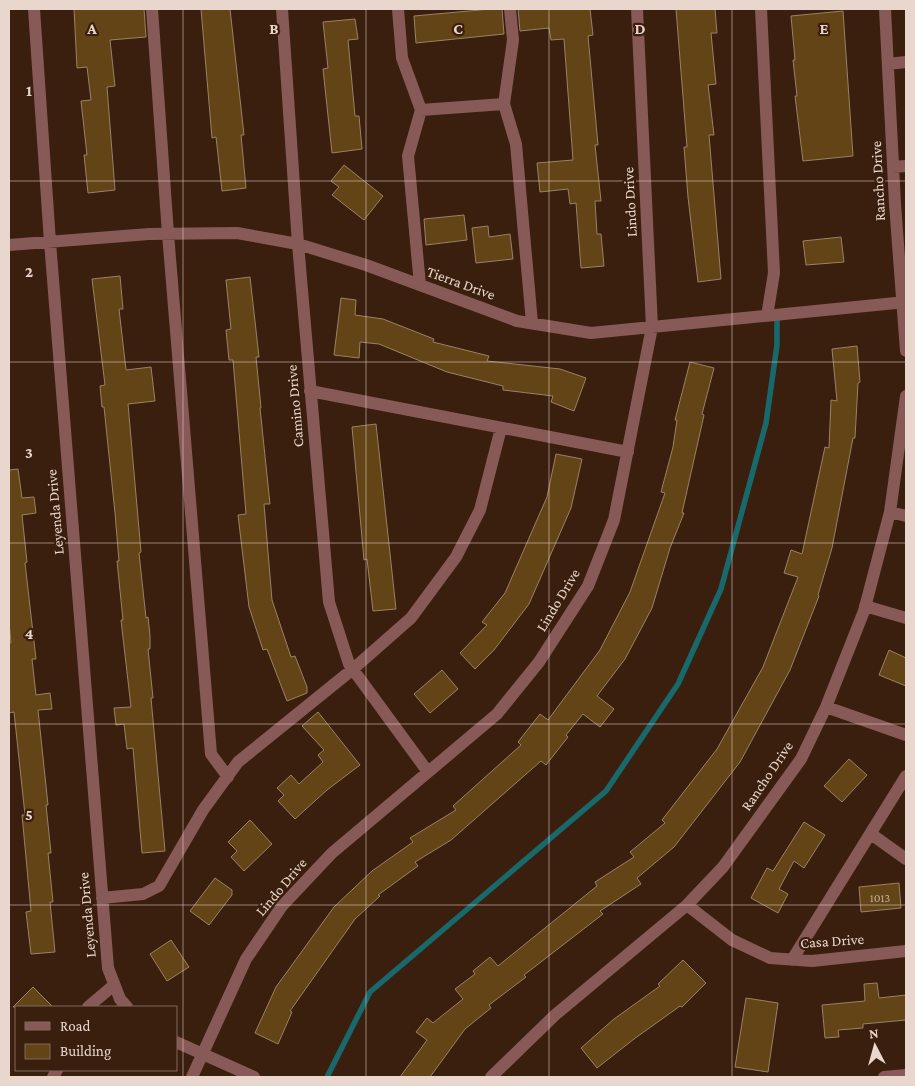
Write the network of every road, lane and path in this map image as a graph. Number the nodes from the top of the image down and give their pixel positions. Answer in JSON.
{"nodes":[{"id":1,"x":34,"y":9,"type":"edge"},
{"id":2,"x":152,"y":9,"type":"edge"},
{"id":3,"x":282,"y":9,"type":"edge"},
{"id":4,"x":398,"y":9,"type":"edge"},
{"id":5,"x":510,"y":9,"type":"edge"},
{"id":6,"x":637,"y":9,"type":"edge"},
{"id":7,"x":761,"y":9,"type":"edge"},
{"id":8,"x":885,"y":9,"type":"edge"},
{"id":9,"x":906,"y":62,"type":"edge"},
{"id":10,"x":888,"y":64,"type":"junction"},
{"id":11,"x":504,"y":104,"type":"junction"},
{"id":12,"x":421,"y":110,"type":"junction"},
{"id":13,"x":900,"y":166,"type":"edge"},
{"id":14,"x":168,"y":234,"type":"junction"},
{"id":15,"x":50,"y":242,"type":"junction"},
{"id":16,"x":298,"y":244,"type":"junction"},
{"id":17,"x":9,"y":245,"type":"edge"},
{"id":18,"x":420,"y":285,"type":"junction"},
{"id":19,"x":905,"y":302,"type":"edge"},
{"id":20,"x":767,"y":316,"type":"junction"},
{"id":21,"x":532,"y":323,"type":"junction"},
{"id":22,"x":652,"y":327,"type":"junction"},
{"id":23,"x":906,"y":351,"type":"edge"},
{"id":24,"x":310,"y":391,"type":"junction"},
{"id":25,"x":906,"y":396,"type":"edge"},
{"id":26,"x":502,"y":428,"type":"junction"},
{"id":27,"x":628,"y":452,"type":"junction"},
{"id":28,"x":890,"y":512,"type":"junction"},
{"id":29,"x":906,"y":516,"type":"edge"},
{"id":30,"x":865,"y":606,"type":"junction"},
{"id":31,"x":906,"y":618,"type":"edge"},
{"id":32,"x":353,"y":669,"type":"junction"},
{"id":33,"x":826,"y":707,"type":"junction"},
{"id":34,"x":906,"y":735,"type":"edge"},
{"id":35,"x":428,"y":772,"type":"junction"},
{"id":36,"x":906,"y":776,"type":"edge"},
{"id":37,"x":228,"y":777,"type":"junction"},
{"id":38,"x":871,"y":834,"type":"junction"},
{"id":39,"x":906,"y":859,"type":"edge"},
{"id":40,"x":102,"y":898,"type":"junction"},
{"id":41,"x":687,"y":905,"type":"junction"},
{"id":42,"x":906,"y":951,"type":"edge"},
{"id":43,"x":792,"y":960,"type":"junction"},
{"id":44,"x":114,"y":985,"type":"junction"},
{"id":45,"x":89,"y":1006,"type":"edge"},
{"id":46,"x":126,"y":1006,"type":"edge"},
{"id":47,"x":178,"y":1043,"type":"edge"},
{"id":48,"x":202,"y":1054,"type":"junction"},
{"id":49,"x":906,"y":1075,"type":"edge"},
{"id":50,"x":192,"y":1077,"type":"edge"},
{"id":51,"x":254,"y":1077,"type":"edge"},
{"id":52,"x":491,"y":1077,"type":"edge"},
{"id":53,"x":884,"y":1077,"type":"edge"}],
"edges":[{"from":1,"to":15,"type":"street","name":"Leyenda Drive"},
{"from":2,"to":14,"type":"street"},
{"from":3,"to":16,"type":"street","name":"Camino Drive"},
{"from":4,"to":12,"type":"street"},
{"from":5,"to":11,"type":"street"},
{"from":6,"to":22,"type":"street","name":"Lindo Drive"},
{"from":7,"to":20,"type":"street"},
{"from":8,"to":10,"type":"street","name":"Rancho Drive"},
{"from":9,"to":10,"type":"street"},
{"from":10,"to":13,"type":"street","name":"Rancho Drive"},
{"from":11,"to":12,"type":"street"},
{"from":11,"to":21,"type":"street"},
{"from":12,"to":18,"type":"street"},
{"from":13,"to":19,"type":"street","name":"Rancho Drive"},
{"from":14,"to":15,"type":"street","name":"Tierra Drive"},
{"from":14,"to":16,"type":"street","name":"Tierra Drive"},
{"from":14,"to":37,"type":"street"},
{"from":15,"to":17,"type":"street","name":"Tierra Drive"},
{"from":15,"to":40,"type":"street","name":"Leyenda Drive"},
{"from":16,"to":18,"type":"street","name":"Tierra Drive"},
{"from":16,"to":24,"type":"street","name":"Camino Drive"},
{"from":18,"to":21,"type":"street","name":"Tierra Drive"},
{"from":19,"to":20,"type":"street","name":"Tierra Drive"},
{"from":19,"to":23,"type":"street","name":"Rancho Drive"},
{"from":20,"to":22,"type":"street","name":"Tierra Drive"},
{"from":21,"to":22,"type":"street","name":"Tierra Drive"},
{"from":22,"to":27,"type":"street","name":"Lindo Drive"},
{"from":24,"to":26,"type":"street"},
{"from":24,"to":32,"type":"street","name":"Camino Drive"},
{"from":25,"to":28,"type":"street","name":"Rancho Drive"},
{"from":26,"to":27,"type":"street"},
{"from":26,"to":32,"type":"street"},
{"from":27,"to":35,"type":"street","name":"Lindo Drive"},
{"from":28,"to":29,"type":"street"},
{"from":28,"to":30,"type":"street","name":"Rancho Drive"},
{"from":30,"to":31,"type":"street"},
{"from":30,"to":33,"type":"street","name":"Rancho Drive"},
{"from":32,"to":35,"type":"street","name":"Camino Drive"},
{"from":32,"to":37,"type":"street"},
{"from":33,"to":34,"type":"street"},
{"from":33,"to":41,"type":"street","name":"Rancho Drive"},
{"from":35,"to":48,"type":"street","name":"Lindo Drive"},
{"from":36,"to":38,"type":"street"},
{"from":37,"to":40,"type":"street"},
{"from":38,"to":39,"type":"street"},
{"from":38,"to":43,"type":"street"},
{"from":40,"to":44,"type":"street","name":"Leyenda Drive"},
{"from":41,"to":43,"type":"street","name":"Casa Drive"},
{"from":41,"to":52,"type":"street","name":"Rancho Drive"},
{"from":42,"to":43,"type":"street","name":"Casa Drive"},
{"from":44,"to":45,"type":"street"},
{"from":44,"to":46,"type":"street","name":"Leyenda Drive"},
{"from":47,"to":48,"type":"street"},
{"from":48,"to":50,"type":"street","name":"Lindo Drive"},
{"from":48,"to":51,"type":"street"},
{"from":49,"to":53,"type":"street"}]}
